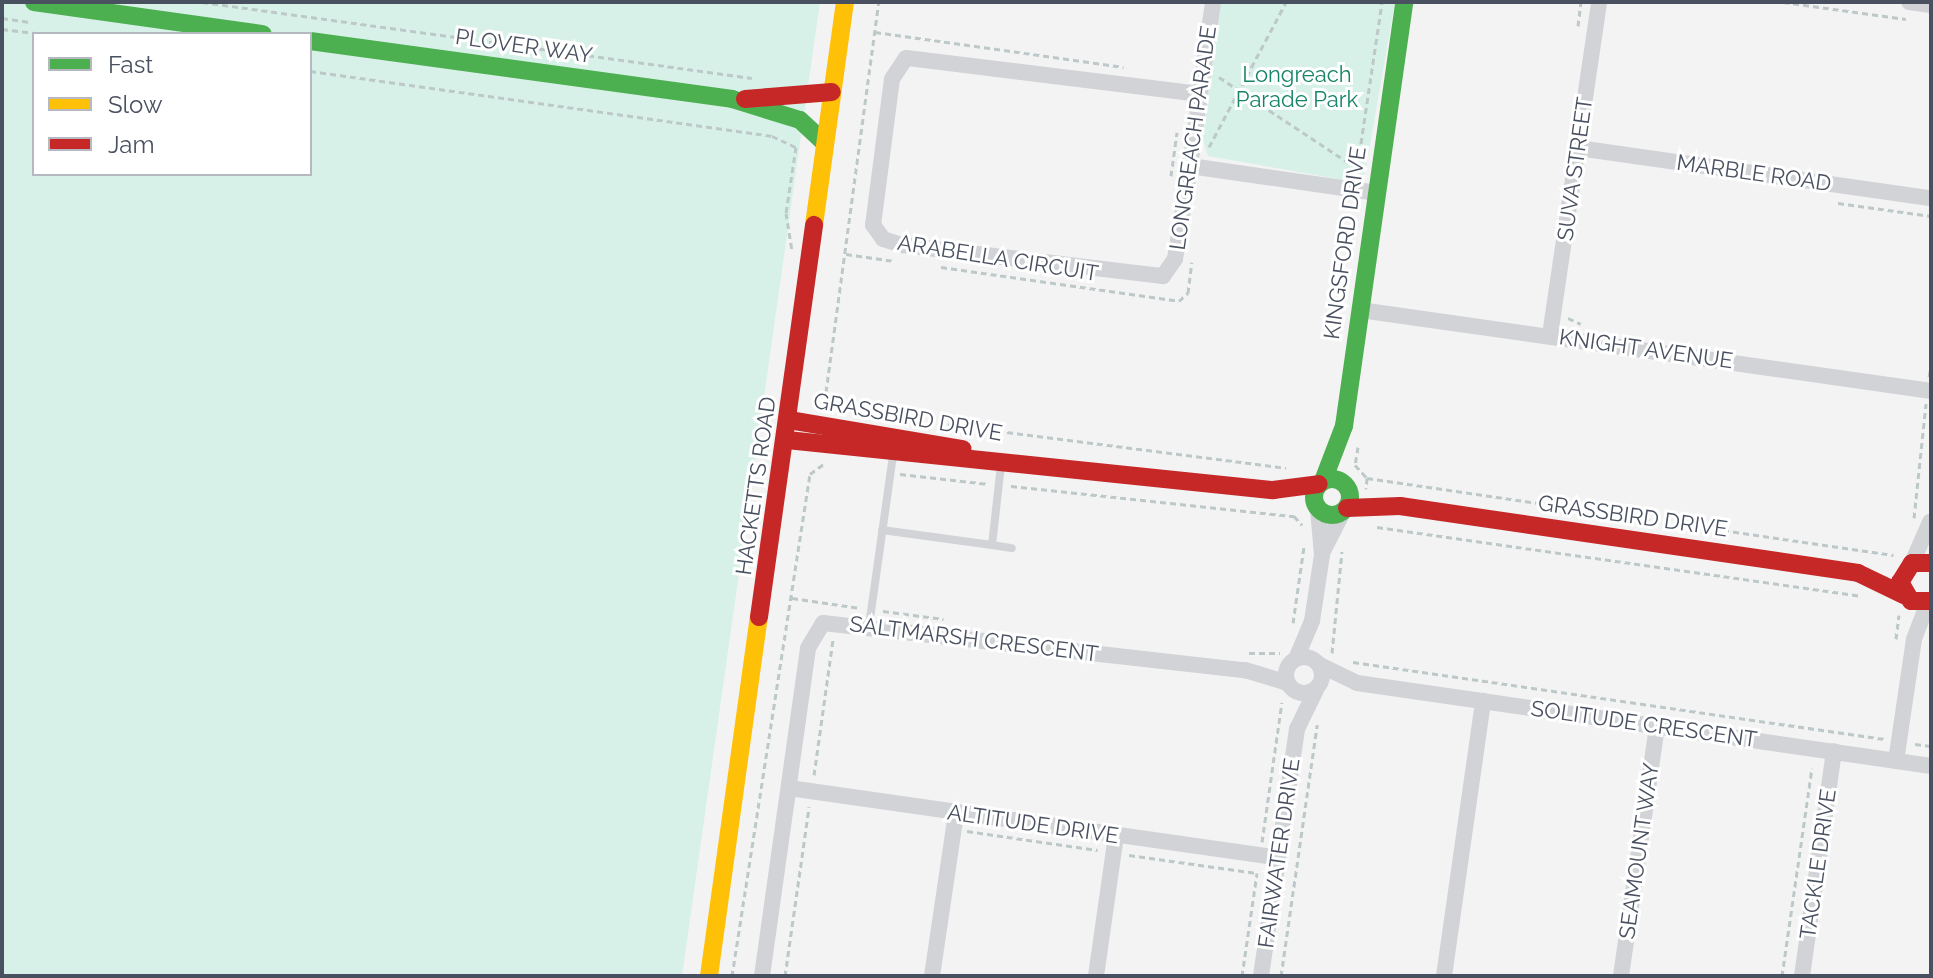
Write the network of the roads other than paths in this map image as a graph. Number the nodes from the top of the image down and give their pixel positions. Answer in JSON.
{"nodes":[{"id":1,"x":34,"y":2,"type":"edge"},
{"id":2,"x":845,"y":2,"type":"edge"},
{"id":3,"x":1213,"y":2,"type":"edge"},
{"id":4,"x":1404,"y":2,"type":"edge"},
{"id":5,"x":1599,"y":2,"type":"edge"},
{"id":6,"x":1909,"y":2,"type":"edge"},
{"id":7,"x":1931,"y":5,"type":"edge"},
{"id":8,"x":249,"y":32,"type":"edge"},
{"id":9,"x":312,"y":41,"type":"edge"},
{"id":10,"x":832,"y":92,"type":"junction"},
{"id":11,"x":1200,"y":94,"type":"junction"},
{"id":12,"x":732,"y":99,"type":"junction"},
{"id":13,"x":825,"y":143,"type":"junction"},
{"id":14,"x":1578,"y":148,"type":"junction"},
{"id":15,"x":1198,"y":167,"type":"junction"},
{"id":16,"x":1368,"y":192,"type":"junction"},
{"id":17,"x":1931,"y":198,"type":"edge"},
{"id":18,"x":1168,"y":273,"type":"joint"},
{"id":19,"x":1360,"y":310,"type":"junction"},
{"id":20,"x":1550,"y":335,"type":"junction"},
{"id":21,"x":1929,"y":391,"type":"edge"},
{"id":22,"x":789,"y":420,"type":"junction"},
{"id":23,"x":787,"y":440,"type":"junction"},
{"id":24,"x":1341,"y":443,"type":"junction"},
{"id":25,"x":893,"y":455,"type":"junction"},
{"id":26,"x":1010,"y":461,"type":"junction"},
{"id":27,"x":1321,"y":483,"type":"junction"},
{"id":28,"x":1346,"y":485,"type":"junction"},
{"id":29,"x":1273,"y":490,"type":"junction"},
{"id":30,"x":1400,"y":506,"type":"junction"},
{"id":31,"x":1316,"y":507,"type":"junction"},
{"id":32,"x":1345,"y":510,"type":"junction"},
{"id":33,"x":1931,"y":519,"type":"edge"},
{"id":34,"x":1931,"y":528,"type":"edge"},
{"id":35,"x":882,"y":530,"type":"junction"},
{"id":36,"x":992,"y":545,"type":"junction"},
{"id":37,"x":1012,"y":548,"type":"dead end"},
{"id":38,"x":1322,"y":555,"type":"junction"},
{"id":39,"x":1903,"y":562,"type":"junction"},
{"id":40,"x":1931,"y":563,"type":"edge"},
{"id":41,"x":1858,"y":573,"type":"junction"},
{"id":42,"x":1906,"y":596,"type":"junction"},
{"id":43,"x":1930,"y":602,"type":"edge"},
{"id":44,"x":870,"y":618,"type":"junction"},
{"id":45,"x":1312,"y":621,"type":"junction"},
{"id":46,"x":1914,"y":639,"type":"junction"},
{"id":47,"x":1292,"y":656,"type":"junction"},
{"id":48,"x":1318,"y":663,"type":"junction"},
{"id":49,"x":1245,"y":670,"type":"junction"},
{"id":50,"x":1357,"y":683,"type":"junction"},
{"id":51,"x":1289,"y":685,"type":"junction"},
{"id":52,"x":1317,"y":689,"type":"junction"},
{"id":53,"x":1483,"y":701,"type":"junction"},
{"id":54,"x":1657,"y":726,"type":"junction"},
{"id":55,"x":1297,"y":729,"type":"junction"},
{"id":56,"x":1834,"y":751,"type":"junction"},
{"id":57,"x":1896,"y":761,"type":"junction"},
{"id":58,"x":1931,"y":766,"type":"edge"},
{"id":59,"x":789,"y":788,"type":"junction"},
{"id":60,"x":955,"y":821,"type":"junction"},
{"id":61,"x":1115,"y":844,"type":"junction"},
{"id":62,"x":1278,"y":858,"type":"junction"},
{"id":63,"x":709,"y":976,"type":"edge"},
{"id":64,"x":762,"y":976,"type":"edge"},
{"id":65,"x":932,"y":976,"type":"edge"},
{"id":66,"x":1096,"y":976,"type":"edge"},
{"id":67,"x":1261,"y":976,"type":"edge"},
{"id":68,"x":1444,"y":976,"type":"edge"},
{"id":69,"x":1621,"y":976,"type":"edge"},
{"id":70,"x":1802,"y":976,"type":"edge"}],
"edges":[{"from":1,"to":8,"type":"street"},
{"from":2,"to":10,"type":"street","name":"HACKETTS ROAD"},
{"from":3,"to":11,"type":"street","name":"LONGREACH PARADE"},
{"from":4,"to":16,"type":"street","name":"KINGSFORD DRIVE"},
{"from":5,"to":14,"type":"street","name":"SUVA STREET"},
{"from":6,"to":7,"type":"street"},
{"from":9,"to":12,"type":"street","name":"PLOVER WAY"},
{"from":10,"to":12,"type":"street","name":"PLOVER WAY"},
{"from":10,"to":13,"type":"street","name":"HACKETTS ROAD"},
{"from":11,"to":15,"type":"street","name":"LONGREACH PARADE"},
{"from":11,"to":18,"type":"street","name":"ARABELLA CIRCUIT"},
{"from":12,"to":13,"type":"street","name":"PLOVER WAY"},
{"from":13,"to":22,"type":"street","name":"HACKETTS ROAD"},
{"from":14,"to":17,"type":"street","name":"MARBLE ROAD"},
{"from":14,"to":20,"type":"street","name":"SUVA STREET"},
{"from":15,"to":16,"type":"street"},
{"from":15,"to":18,"type":"street","name":"LONGREACH PARADE"},
{"from":16,"to":19,"type":"street","name":"KINGSFORD DRIVE"},
{"from":19,"to":20,"type":"street","name":"KNIGHT AVENUE"},
{"from":19,"to":24,"type":"street","name":"KINGSFORD DRIVE"},
{"from":20,"to":21,"type":"street","name":"KNIGHT AVENUE"},
{"from":22,"to":23,"type":"street","name":"HACKETTS ROAD"},
{"from":22,"to":26,"type":"street","name":"GRASSBIRD DRIVE"},
{"from":23,"to":25,"type":"street","name":"GRASSBIRD DRIVE"},
{"from":23,"to":63,"type":"street","name":"HACKETTS ROAD"},
{"from":24,"to":27,"type":"street","name":"KINGSFORD DRIVE"},
{"from":24,"to":28,"type":"street","name":"KINGSFORD DRIVE"},
{"from":25,"to":26,"type":"street","name":"GRASSBIRD DRIVE"},
{"from":25,"to":35,"type":"lane"},
{"from":26,"to":29,"type":"street","name":"GRASSBIRD DRIVE"},
{"from":26,"to":36,"type":"lane"},
{"from":27,"to":28,"type":"street","name":"GRASSBIRD DRIVE"},
{"from":27,"to":29,"type":"street","name":"GRASSBIRD DRIVE"},
{"from":27,"to":31,"type":"street","name":"KINGSFORD DRIVE"},
{"from":28,"to":30,"type":"street","name":"GRASSBIRD DRIVE"},
{"from":28,"to":32,"type":"street","name":"KINGSFORD DRIVE"},
{"from":29,"to":31,"type":"street","name":"GRASSBIRD DRIVE"},
{"from":30,"to":32,"type":"street","name":"GRASSBIRD DRIVE"},
{"from":30,"to":41,"type":"street","name":"GRASSBIRD DRIVE"},
{"from":31,"to":32,"type":"street","name":"GRASSBIRD DRIVE"},
{"from":31,"to":38,"type":"street"},
{"from":32,"to":38,"type":"street"},
{"from":33,"to":34,"type":"street"},
{"from":33,"to":39,"type":"street"},
{"from":35,"to":36,"type":"lane"},
{"from":35,"to":44,"type":"lane"},
{"from":36,"to":37,"type":"lane"},
{"from":38,"to":45,"type":"street"},
{"from":39,"to":40,"type":"street","name":"GRASSBIRD DRIVE"},
{"from":39,"to":41,"type":"street","name":"GRASSBIRD DRIVE"},
{"from":39,"to":42,"type":"street"},
{"from":41,"to":42,"type":"street","name":"GRASSBIRD DRIVE"},
{"from":42,"to":43,"type":"street","name":"GRASSBIRD DRIVE"},
{"from":42,"to":46,"type":"street"},
{"from":43,"to":46,"type":"street"},
{"from":44,"to":49,"type":"street","name":"SALTMARSH CRESCENT"},
{"from":44,"to":59,"type":"street","name":"SALTMARSH CRESCENT"},
{"from":45,"to":47,"type":"street"},
{"from":45,"to":48,"type":"street"},
{"from":46,"to":57,"type":"street"},
{"from":47,"to":48,"type":"street"},
{"from":47,"to":49,"type":"street"},
{"from":47,"to":51,"type":"street","name":"FAIRWATER DRIVE"},
{"from":48,"to":50,"type":"street","name":"SOLITUDE CRESCENT"},
{"from":48,"to":52,"type":"street"},
{"from":49,"to":51,"type":"street"},
{"from":50,"to":52,"type":"street","name":"SOLITUDE CRESCENT"},
{"from":50,"to":53,"type":"street","name":"SOLITUDE CRESCENT"},
{"from":51,"to":52,"type":"street","name":"SOLITUDE CRESCENT"},
{"from":51,"to":55,"type":"street","name":"FAIRWATER DRIVE"},
{"from":52,"to":55,"type":"street","name":"FAIRWATER DRIVE"},
{"from":53,"to":54,"type":"street","name":"SOLITUDE CRESCENT"},
{"from":53,"to":68,"type":"street"},
{"from":54,"to":56,"type":"street","name":"SOLITUDE CRESCENT"},
{"from":54,"to":69,"type":"street","name":"SEAMOUNT WAY"},
{"from":55,"to":62,"type":"street","name":"FAIRWATER DRIVE"},
{"from":56,"to":57,"type":"street","name":"SOLITUDE CRESCENT"},
{"from":56,"to":70,"type":"street","name":"TACKLE DRIVE"},
{"from":57,"to":58,"type":"street","name":"SOLITUDE CRESCENT"},
{"from":59,"to":60,"type":"street","name":"ALTITUDE DRIVE"},
{"from":59,"to":64,"type":"street","name":"SALTMARSH CRESCENT"},
{"from":60,"to":61,"type":"street","name":"ALTITUDE DRIVE"},
{"from":60,"to":65,"type":"street"},
{"from":61,"to":62,"type":"street","name":"ALTITUDE DRIVE"},
{"from":61,"to":66,"type":"street"},
{"from":62,"to":67,"type":"street","name":"FAIRWATER DRIVE"}]}
